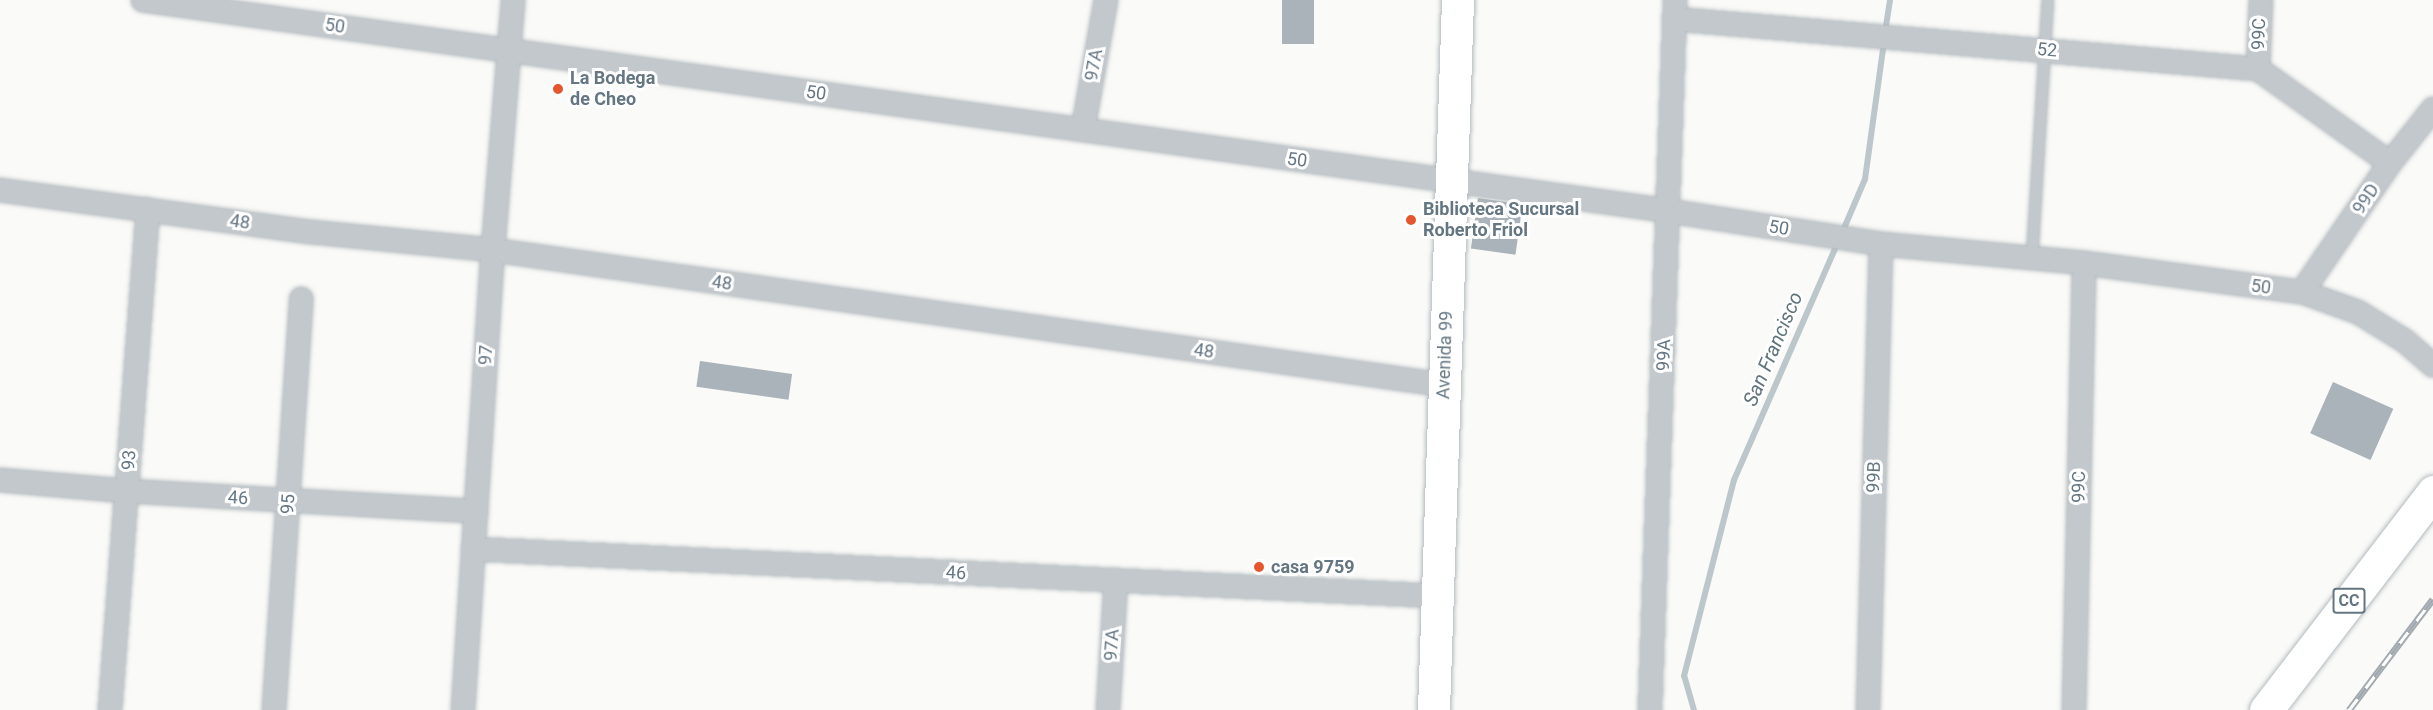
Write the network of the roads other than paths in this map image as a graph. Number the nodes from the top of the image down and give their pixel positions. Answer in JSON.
{"nodes":[{"id":1,"x":143,"y":0,"type":"edge"},
{"id":2,"x":513,"y":0,"type":"edge"},
{"id":3,"x":1106,"y":0,"type":"edge"},
{"id":4,"x":1458,"y":0,"type":"edge"},
{"id":5,"x":2048,"y":0,"type":"edge"},
{"id":6,"x":2261,"y":0,"type":"edge"},
{"id":7,"x":1675,"y":9,"type":"edge"},
{"id":8,"x":509,"y":50,"type":"junction"},
{"id":9,"x":2045,"y":50,"type":"junction"},
{"id":10,"x":2258,"y":69,"type":"junction"},
{"id":11,"x":2433,"y":109,"type":"edge"},
{"id":12,"x":1083,"y":129,"type":"junction"},
{"id":13,"x":2390,"y":163,"type":"junction"},
{"id":14,"x":1453,"y":182,"type":"junction"},
{"id":15,"x":0,"y":190,"type":"edge"},
{"id":16,"x":148,"y":209,"type":"junction"},
{"id":17,"x":1669,"y":211,"type":"junction"},
{"id":18,"x":1881,"y":244,"type":"junction"},
{"id":19,"x":493,"y":250,"type":"junction"},
{"id":20,"x":2032,"y":259,"type":"junction"},
{"id":21,"x":2084,"y":263,"type":"junction"},
{"id":22,"x":2302,"y":292,"type":"junction"},
{"id":23,"x":301,"y":299,"type":"dead end"},
{"id":24,"x":2433,"y":366,"type":"edge"},
{"id":25,"x":1444,"y":385,"type":"junction"},
{"id":26,"x":0,"y":480,"type":"edge"},
{"id":27,"x":127,"y":491,"type":"junction"},
{"id":28,"x":2433,"y":492,"type":"edge"},
{"id":29,"x":288,"y":501,"type":"junction"},
{"id":30,"x":476,"y":511,"type":"junction"},
{"id":31,"x":473,"y":549,"type":"junction"},
{"id":32,"x":1116,"y":580,"type":"junction"},
{"id":33,"x":1439,"y":596,"type":"junction"},
{"id":34,"x":110,"y":710,"type":"edge"},
{"id":35,"x":274,"y":710,"type":"edge"},
{"id":36,"x":463,"y":710,"type":"edge"},
{"id":37,"x":1108,"y":710,"type":"edge"},
{"id":38,"x":1434,"y":710,"type":"edge"},
{"id":39,"x":1650,"y":710,"type":"edge"},
{"id":40,"x":1868,"y":710,"type":"edge"},
{"id":41,"x":2074,"y":710,"type":"edge"},
{"id":42,"x":2266,"y":710,"type":"edge"}],
"edges":[{"from":1,"to":8,"type":"street","name":"50"},
{"from":2,"to":8,"type":"street","name":"97"},
{"from":3,"to":12,"type":"street","name":"97A"},
{"from":4,"to":14,"type":"street","name":"Avenida 99"},
{"from":5,"to":9,"type":"lane"},
{"from":6,"to":10,"type":"street","name":"99C"},
{"from":7,"to":9,"type":"street","name":"52"},
{"from":7,"to":17,"type":"street","name":"99A"},
{"from":8,"to":12,"type":"street","name":"50"},
{"from":8,"to":19,"type":"street","name":"97"},
{"from":9,"to":10,"type":"street","name":"52"},
{"from":9,"to":20,"type":"lane"},
{"from":10,"to":13,"type":"street"},
{"from":11,"to":13,"type":"street","name":"99D"},
{"from":12,"to":14,"type":"street","name":"50"},
{"from":13,"to":22,"type":"street","name":"99D"},
{"from":14,"to":17,"type":"street","name":"50"},
{"from":14,"to":25,"type":"street","name":"Avenida 99"},
{"from":15,"to":16,"type":"street","name":"48"},
{"from":16,"to":19,"type":"street","name":"48"},
{"from":16,"to":27,"type":"street","name":"93"},
{"from":17,"to":18,"type":"street","name":"50"},
{"from":17,"to":39,"type":"street","name":"99A"},
{"from":18,"to":20,"type":"street","name":"50"},
{"from":18,"to":40,"type":"street","name":"99B"},
{"from":19,"to":25,"type":"street","name":"48"},
{"from":19,"to":30,"type":"street","name":"97"},
{"from":20,"to":21,"type":"street","name":"50"},
{"from":21,"to":22,"type":"street","name":"50"},
{"from":21,"to":41,"type":"street","name":"99C"},
{"from":22,"to":24,"type":"street","name":"50"},
{"from":23,"to":29,"type":"street","name":"95"},
{"from":25,"to":33,"type":"street","name":"Avenida 99"},
{"from":26,"to":27,"type":"street","name":"46"},
{"from":27,"to":29,"type":"street","name":"46"},
{"from":27,"to":34,"type":"street","name":"93"},
{"from":28,"to":42,"type":"main road","number":"CC"},
{"from":29,"to":30,"type":"street","name":"46"},
{"from":29,"to":35,"type":"street","name":"95"},
{"from":30,"to":31,"type":"street","name":"97"},
{"from":31,"to":32,"type":"street","name":"46"},
{"from":31,"to":36,"type":"street","name":"97"},
{"from":32,"to":33,"type":"street","name":"46"},
{"from":32,"to":37,"type":"street","name":"97A"},
{"from":33,"to":38,"type":"street","name":"Avenida 99"}]}
